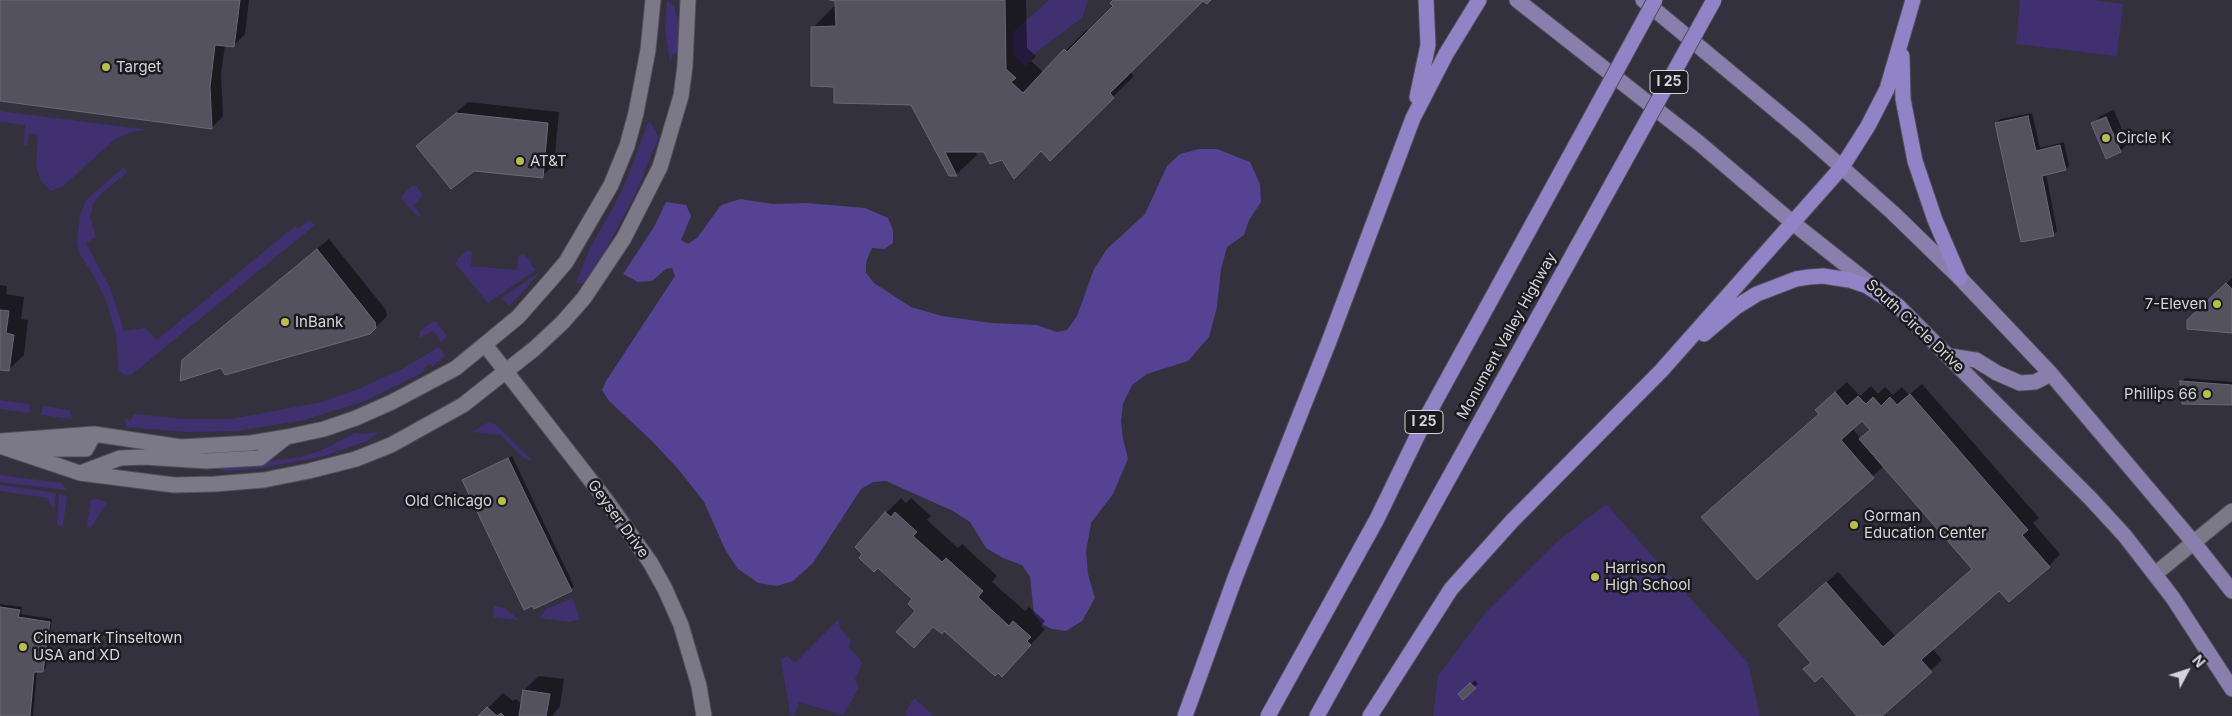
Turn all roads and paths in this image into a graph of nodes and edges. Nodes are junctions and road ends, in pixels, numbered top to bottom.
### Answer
1 (653, 0) edge
2 (688, 0) edge
3 (1426, 0) edge
4 (1479, 0) edge
5 (1517, 0) edge
6 (1644, 0) edge
7 (1654, 0) edge
8 (1714, 0) edge
9 (1913, 0) edge
10 (1901, 45) junction
11 (1413, 118) junction
12 (1842, 167) junction
13 (1793, 223) junction
14 (1960, 278) junction
15 (1899, 307) junction
16 (486, 346) junction
17 (1949, 356) junction
18 (1662, 371) junction
19 (506, 372) junction
20 (2051, 374) junction
21 (287, 437) junction
22 (3, 445) edge
23 (80, 473) junction
24 (2232, 511) edge
25 (2194, 543) junction
26 (2155, 574) junction
27 (2232, 591) edge
28 (2232, 689) edge
29 (704, 716) edge
30 (1185, 716) edge
31 (1268, 716) edge
32 (1317, 716) edge
33 (1370, 716) edge

1 - 16 street
2 - 19 street
3 - 11 highway
4 - 11 highway
5 - 13 main road, South Circle Drive
6 - 12 main road
7 - 31 highway, Monument Valley Highway / I 25, bridge
8 - 32 highway, Monument Valley Highway / I 25, bridge
9 - 10 highway
10 - 12 highway
10 - 14 highway
11 - 30 highway
12 - 13 highway
12 - 14 main road
13 - 15 main road, South Circle Drive
13 - 18 highway
14 - 20 main road
15 - 17 main road, South Circle Drive
15 - 18 highway
16 - 19 street, Geyser Drive
16 - 21 street
17 - 20 main road
17 - 26 main road, South Circle Drive
18 - 33 highway
19 - 23 street
19 - 29 street, Geyser Drive
20 - 25 main road
21 - 22 street
21 - 23 street
22 - 23 street
24 - 25 street
25 - 26 street
25 - 27 main road
26 - 28 main road, South Circle Drive

